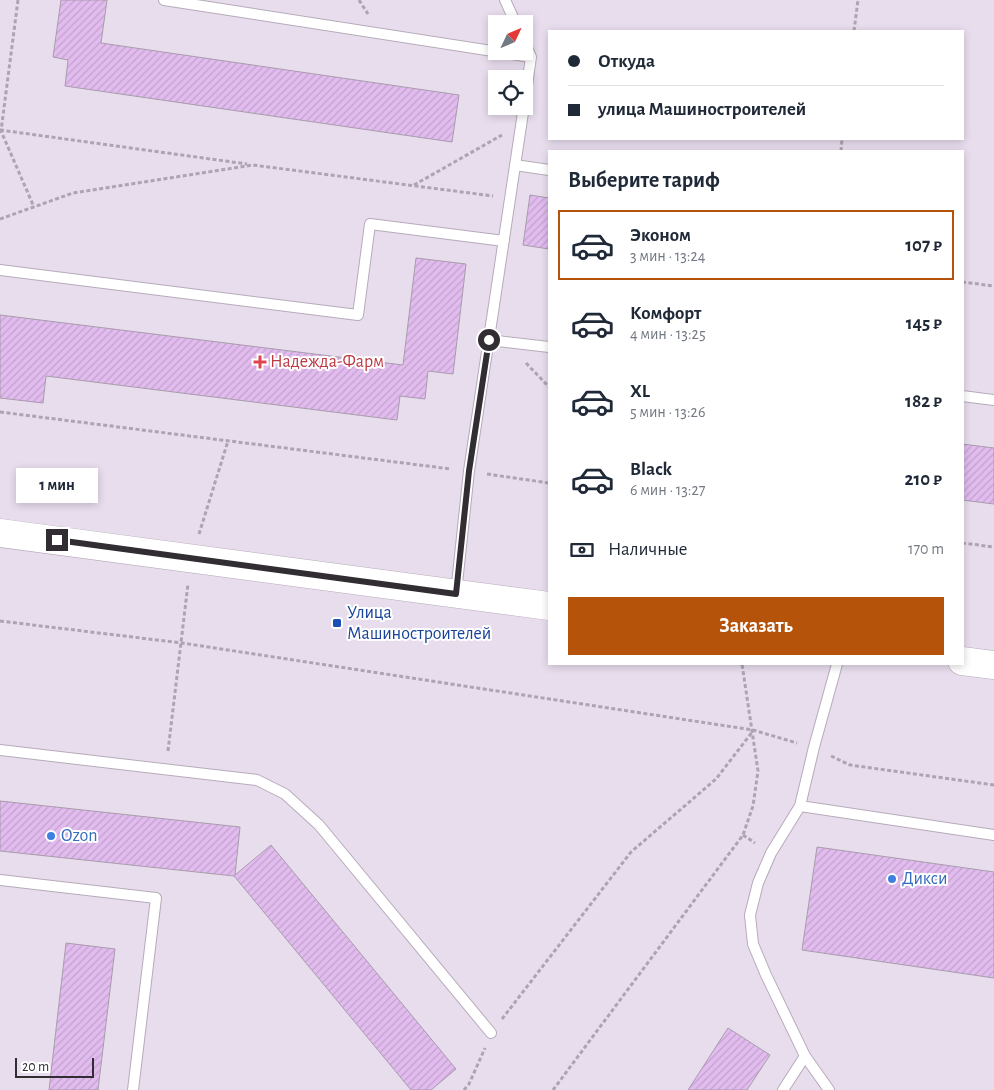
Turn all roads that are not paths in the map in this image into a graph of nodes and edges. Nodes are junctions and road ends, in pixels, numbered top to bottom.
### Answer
1 (164, 0) edge
2 (505, 0) edge
3 (512, 15) edge
4 (488, 50) edge
5 (522, 115) edge
6 (515, 165) junction
7 (548, 170) edge
8 (504, 241) junction
9 (0, 270) edge
10 (489, 340) junction
11 (548, 348) edge
12 (964, 396) edge
13 (994, 400) edge
14 (0, 532) edge
15 (456, 594) junction
16 (548, 606) edge
17 (964, 661) edge
18 (837, 665) edge
19 (994, 665) edge
20 (0, 750) edge
21 (800, 806) junction
22 (994, 835) edge
23 (0, 880) edge
24 (491, 1033) road end
25 (805, 1056) junction
26 (133, 1090) edge
27 (783, 1090) edge
28 (829, 1090) edge

1 - 4 lane
2 - 3 lane
5 - 6 lane
6 - 7 lane
6 - 8 lane
8 - 9 lane
8 - 10 lane
10 - 11 lane
10 - 15 lane
12 - 13 lane
14 - 15 main road
15 - 16 main road
17 - 19 main road
18 - 21 lane
20 - 24 lane
21 - 22 lane
21 - 25 lane
23 - 26 lane
25 - 27 lane
25 - 28 lane

